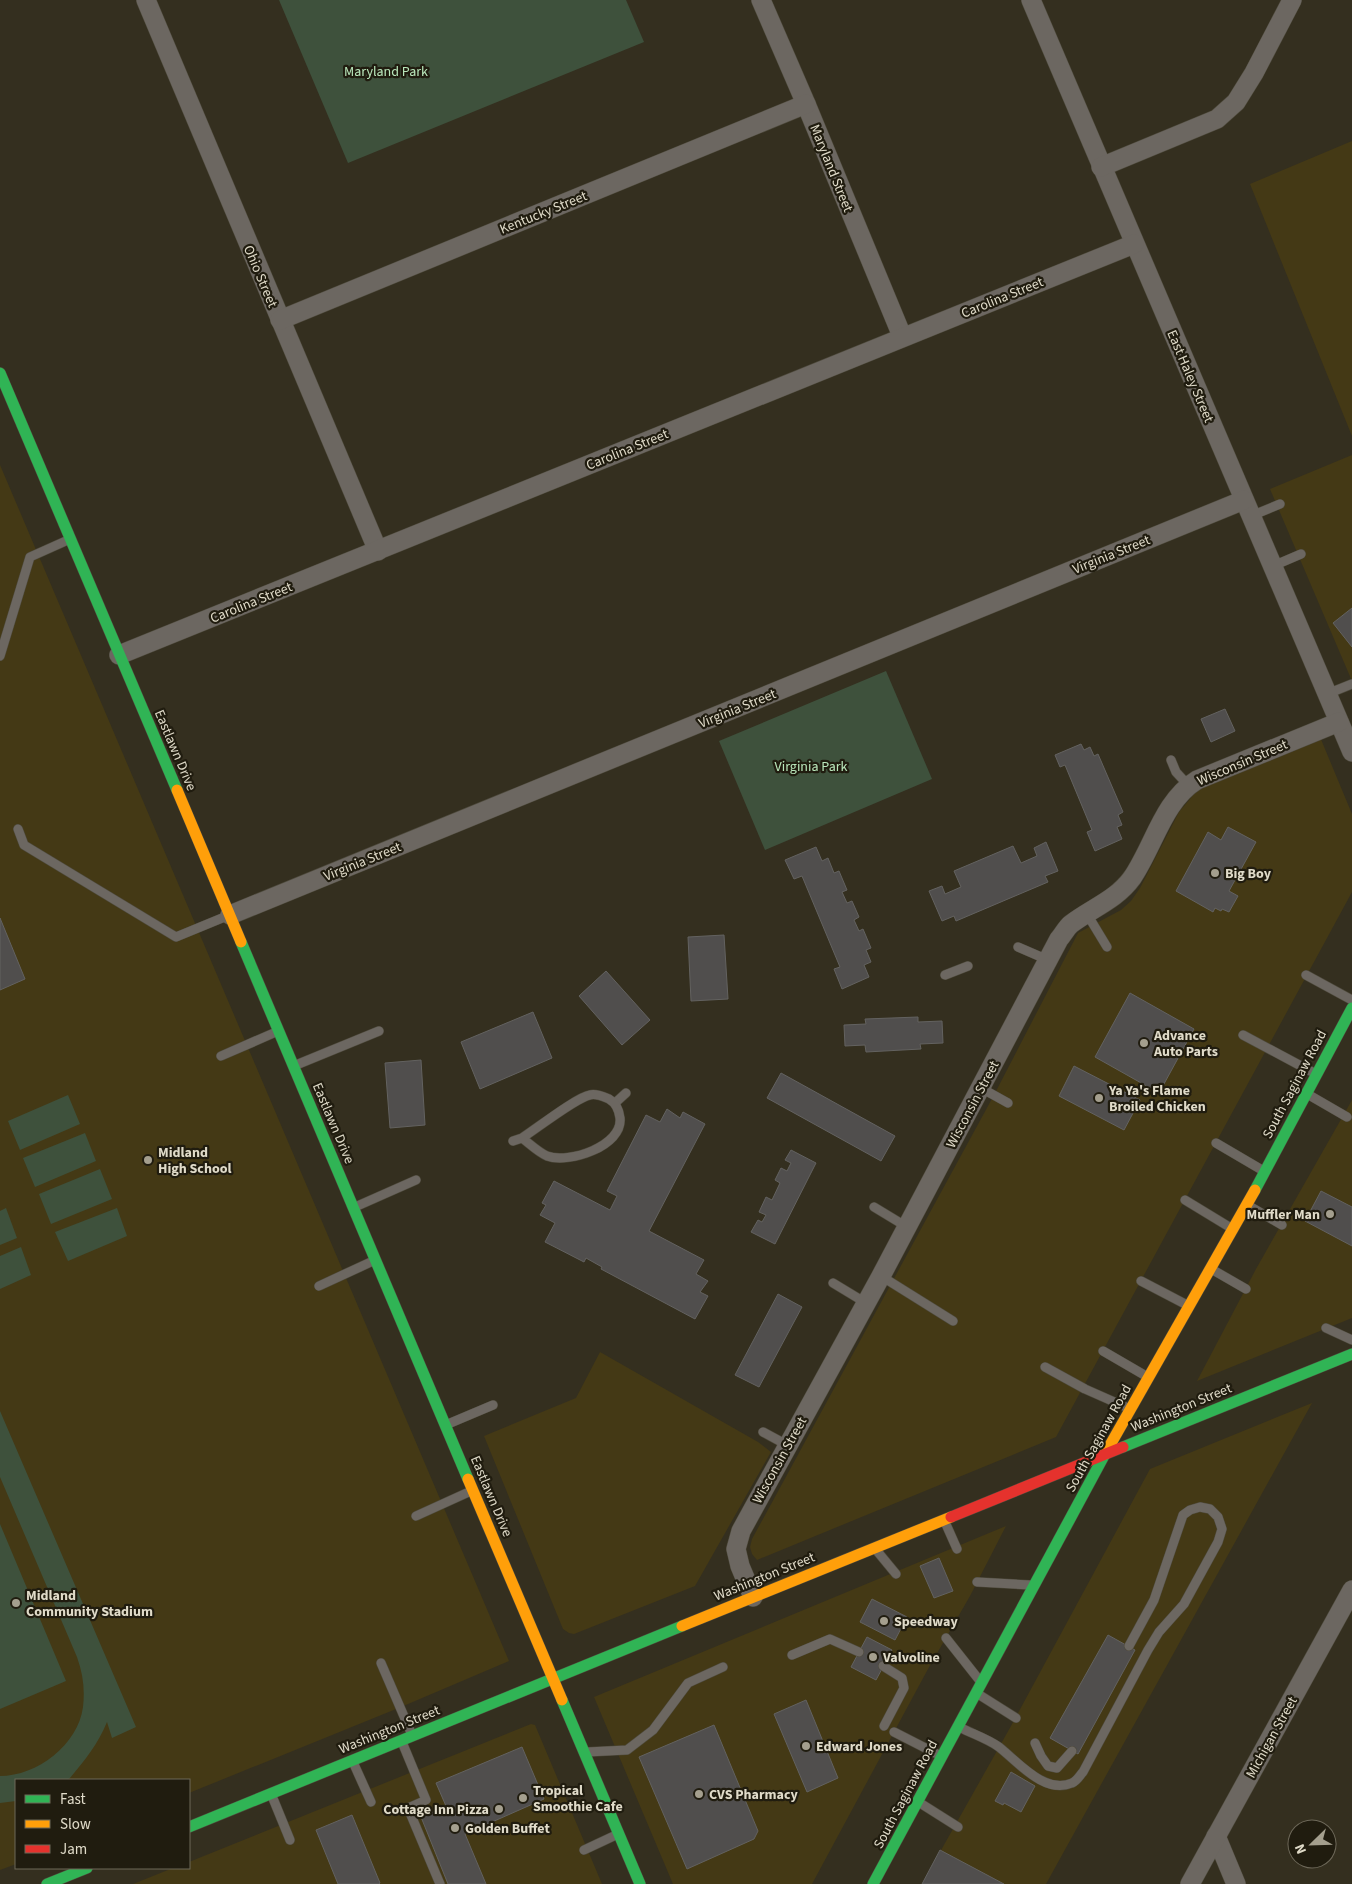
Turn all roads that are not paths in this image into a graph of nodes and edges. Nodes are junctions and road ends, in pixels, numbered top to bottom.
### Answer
1 (146, 0) edge
2 (761, 0) edge
3 (1031, 0) edge
4 (1292, 0) edge
5 (806, 104) junction
6 (1102, 167) junction
7 (1134, 244) junction
8 (280, 320) junction
9 (902, 336) junction
10 (0, 373) edge
11 (1280, 504) dead end
12 (1248, 508) junction
13 (70, 539) junction
14 (378, 551) junction
15 (1301, 554) dead end
16 (1273, 566) junction
17 (119, 655) junction
18 (0, 656) edge
19 (1352, 684) edge
20 (1327, 694) junction
21 (1339, 722) junction
22 (1352, 752) edge
23 (1171, 760) dead end
24 (1188, 785) junction
25 (18, 829) dead end
26 (1087, 914) junction
27 (230, 915) junction
28 (1018, 947) dead end
29 (1107, 947) dead end
30 (1048, 960) junction
31 (968, 966) dead end
32 (946, 975) dead end
33 (1306, 975) dead end
34 (1352, 1000) edge
35 (1352, 1008) edge
36 (279, 1031) junction
37 (379, 1031) dead end
38 (1243, 1035) dead end
39 (221, 1056) dead end
40 (294, 1066) junction
41 (1317, 1075) junction
42 (980, 1088) junction
43 (626, 1093) dead end
44 (1306, 1094) junction
45 (614, 1103) junction
46 (1008, 1103) dead end
47 (1347, 1116) dead end
48 (1216, 1143) dead end
49 (1265, 1171) junction
50 (416, 1180) dead end
51 (1185, 1200) dead end
52 (1246, 1204) junction
53 (353, 1207) junction
54 (874, 1207) dead end
55 (1282, 1225) dead end
56 (907, 1227) junction
57 (1233, 1229) junction
58 (376, 1260) junction
59 (1210, 1269) junction
60 (881, 1276) junction
61 (1141, 1281) dead end
62 (833, 1283) dead end
63 (319, 1286) dead end
64 (1246, 1289) dead end
65 (866, 1303) junction
66 (1189, 1307) junction
67 (952, 1321) dead end
68 (1326, 1328) dead end
69 (1352, 1340) edge
70 (1103, 1351) dead end
71 (1352, 1354) edge
72 (1045, 1367) dead end
73 (1149, 1377) junction
74 (493, 1405) dead end
75 (1130, 1409) junction
76 (446, 1425) junction
77 (763, 1432) dead end
78 (788, 1446) junction
79 (1105, 1454) junction
80 (473, 1490) junction
81 (416, 1516) dead end
82 (944, 1519) junction
83 (874, 1547) junction
84 (957, 1549) dead end
85 (896, 1574) dead end
86 (977, 1582) dead end
87 (1035, 1585) junction
88 (1352, 1590) edge
89 (753, 1597) junction
90 (946, 1638) dead end
91 (1128, 1646) dead end
92 (859, 1652) dead end
93 (792, 1655) dead end
94 (381, 1663) dead end
95 (883, 1666) dead end
96 (723, 1668) dead end
97 (553, 1678) junction
98 (979, 1688) junction
99 (1016, 1718) dead end
100 (884, 1726) dead end
101 (958, 1727) junction
102 (894, 1732) dead end
103 (412, 1735) junction
104 (401, 1740) junction
105 (1035, 1743) dead end
106 (1072, 1751) dead end
107 (584, 1752) junction
108 (942, 1757) junction
109 (352, 1760) junction
110 (271, 1794) junction
111 (371, 1802) dead end
112 (918, 1802) junction
113 (190, 1827) edge
114 (958, 1827) dead end
115 (619, 1834) junction
116 (1216, 1836) junction
117 (290, 1840) dead end
118 (584, 1850) dead end
119 (81, 1872) edge
120 (878, 1880) edge
121 (47, 1884) edge
122 (440, 1884) edge
123 (640, 1884) edge
124 (1190, 1884) edge
125 (1236, 1884) edge

1 - 8 street, Ohio Street
2 - 5 street, Maryland Street
3 - 6 street, East Haley Street
4 - 6 street
5 - 8 street, Kentucky Street
5 - 9 street, Maryland Street
6 - 7 street, East Haley Street
7 - 9 street, Carolina Street
7 - 12 street, East Haley Street
8 - 14 street, Ohio Street
9 - 14 street, Carolina Street
10 - 13 street, Eastlawn Drive
11 - 12 lane
12 - 16 street, East Haley Street
12 - 27 street, Virginia Street
13 - 17 street, Eastlawn Drive
13 - 18 lane
14 - 17 street, Carolina Street
15 - 16 lane
16 - 20 street, East Haley Street
17 - 27 street, Eastlawn Drive
19 - 20 lane
20 - 21 street, East Haley Street
21 - 22 street, East Haley Street
21 - 24 street, Wisconsin Street
23 - 24 lane
24 - 26 street, Wisconsin Street
25 - 27 lane
26 - 29 lane
26 - 30 street, Wisconsin Street
27 - 36 street, Eastlawn Drive
28 - 30 lane
30 - 42 street, Wisconsin Street
31 - 32 lane
33 - 34 lane
35 - 41 street, South Saginaw Road
36 - 39 lane
36 - 40 street, Eastlawn Drive
37 - 40 lane
38 - 41 lane
40 - 53 street, Eastlawn Drive
41 - 44 street, South Saginaw Road
42 - 46 lane
42 - 56 street, Wisconsin Street
43 - 45 lane
44 - 47 lane
44 - 49 street, South Saginaw Road
45 - 45 lane
48 - 49 lane
49 - 52 street, South Saginaw Road
50 - 53 lane
51 - 57 lane
52 - 55 lane
52 - 57 street, South Saginaw Road
53 - 58 street, Eastlawn Drive
54 - 56 lane
56 - 60 street, Wisconsin Street
57 - 59 street, South Saginaw Road
58 - 63 lane
58 - 76 street, Eastlawn Drive
59 - 64 lane
59 - 66 street, South Saginaw Road
60 - 65 street, Wisconsin Street
60 - 67 lane
61 - 66 lane
62 - 65 lane
65 - 78 street, Wisconsin Street
66 - 73 street, South Saginaw Road
68 - 69 lane
70 - 73 lane
71 - 79 street, Washington Street
72 - 75 lane
73 - 75 street, South Saginaw Road
74 - 76 lane
75 - 79 street, South Saginaw Road
76 - 80 street, Eastlawn Drive
77 - 78 lane
78 - 89 street, Wisconsin Street
79 - 82 street, Washington Street
79 - 87 street, South Saginaw Road
80 - 81 lane
80 - 97 street, Eastlawn Drive
82 - 83 street, Washington Street
82 - 84 lane
83 - 85 lane
83 - 89 street, Washington Street
86 - 87 lane
87 - 98 street, South Saginaw Road
88 - 116 street, Michigan Street
89 - 97 street, Washington Street
90 - 98 lane
91 - 101 lane
92 - 93 lane
94 - 103 lane
95 - 100 lane
96 - 107 lane
97 - 103 street, Washington Street
97 - 107 street, Eastlawn Drive
98 - 99 lane
98 - 101 street, South Saginaw Road
101 - 108 street, South Saginaw Road
102 - 108 lane
103 - 104 street, Washington Street
104 - 109 street, Washington Street
104 - 122 lane
105 - 106 lane
107 - 115 street, Eastlawn Drive
108 - 112 street, South Saginaw Road
109 - 110 street, Washington Street
109 - 111 lane
110 - 113 street, Washington Street
110 - 117 lane
112 - 114 lane
112 - 120 street, South Saginaw Road
115 - 118 lane
115 - 123 street, Eastlawn Drive
116 - 124 street, Michigan Street
116 - 125 street
119 - 121 street

